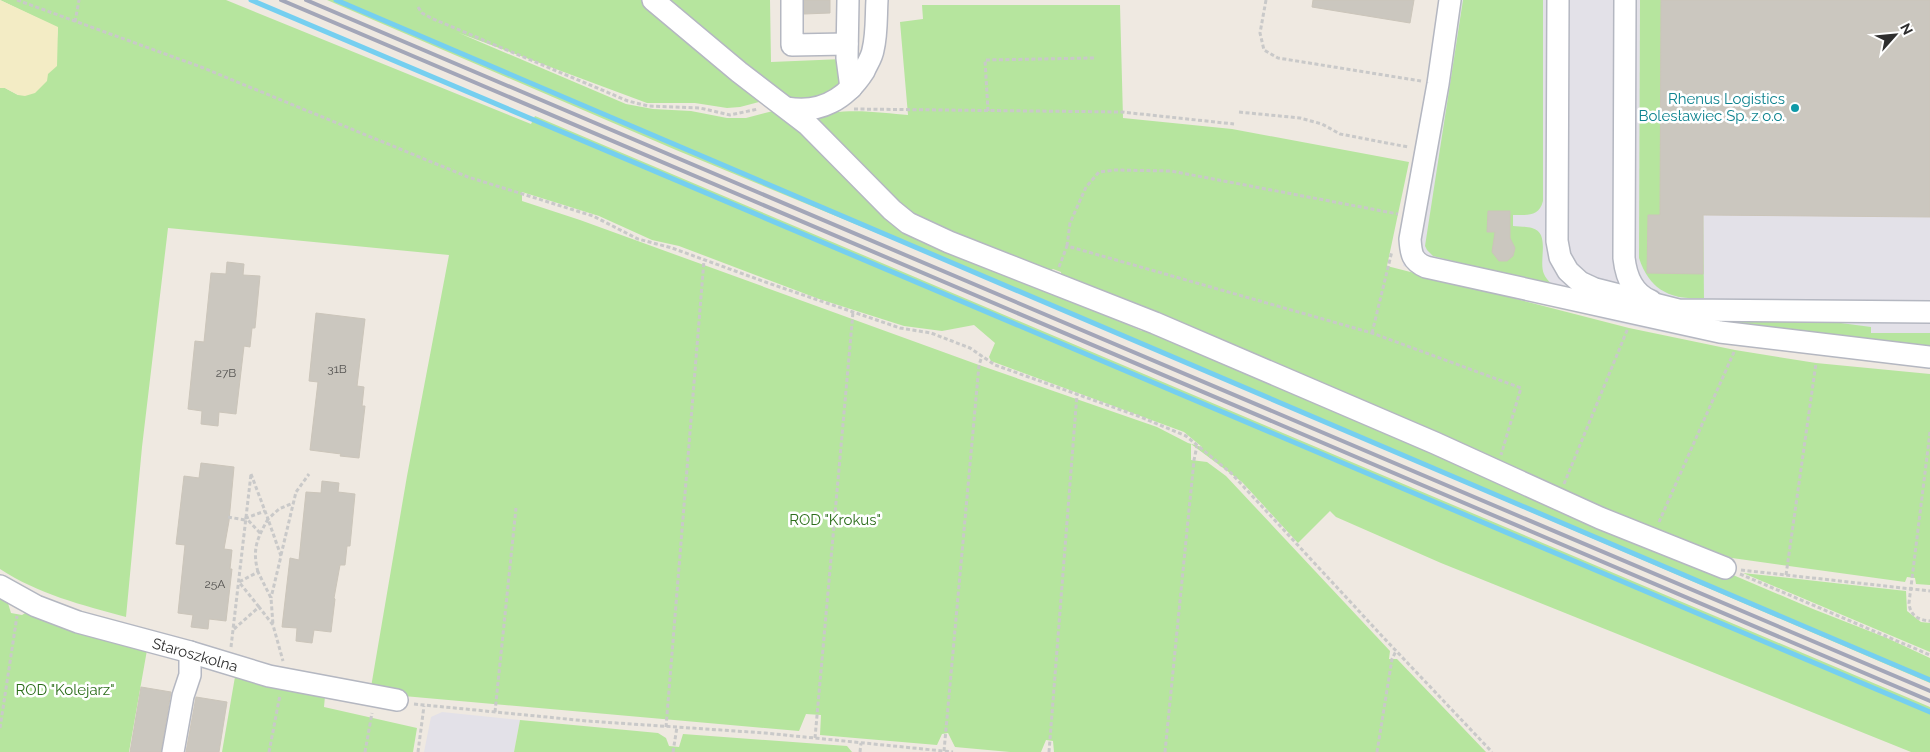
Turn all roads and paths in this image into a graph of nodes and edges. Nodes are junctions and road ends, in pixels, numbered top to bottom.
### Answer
1 (17, 0) edge
2 (79, 0) edge
3 (653, 0) edge
4 (792, 0) edge
5 (848, 0) edge
6 (877, 0) edge
7 (1266, 0) edge
8 (1450, 0) edge
9 (1558, 0) edge
10 (1625, 0) edge
11 (418, 7) dead end
12 (75, 22) junction
13 (847, 44) junction
14 (1094, 58) dead end
15 (1438, 84) junction
16 (851, 88) junction
17 (783, 106) junction
18 (848, 108) dead end
19 (988, 111) junction
20 (1240, 112) dead end
21 (1234, 124) dead end
22 (1426, 150) junction
23 (1401, 214) dead end
24 (1395, 242) dead end
25 (1067, 246) junction
26 (704, 260) junction
27 (1052, 282) junction
28 (1661, 306) junction
29 (853, 312) junction
30 (1930, 312) edge
31 (1628, 328) dead end
32 (1372, 333) junction
33 (1735, 350) dead end
34 (982, 356) junction
35 (1930, 357) edge
36 (1816, 363) dead end
37 (1077, 394) junction
38 (1930, 432) edge
39 (1197, 446) junction
40 (1496, 470) junction
41 (308, 474) dead end
42 (1557, 498) junction
43 (293, 503) junction
44 (516, 508) dead end
45 (265, 510) junction
46 (228, 518) dead end
47 (245, 519) junction
48 (268, 519) junction
49 (260, 533) junction
50 (1652, 539) junction
51 (281, 556) junction
52 (1725, 568) junction
53 (258, 572) junction
54 (1786, 575) junction
55 (238, 582) junction
56 (0, 586) edge
57 (1910, 589) junction
58 (1930, 591) edge
59 (21, 598) junction
60 (271, 598) junction
61 (259, 607) junction
62 (1930, 621) edge
63 (273, 625) junction
64 (233, 629) junction
65 (231, 650) dead end
66 (1396, 651) junction
67 (190, 652) junction
68 (1930, 655) edge
69 (283, 672) junction
70 (376, 696) junction
71 (396, 700) joint
72 (424, 706) junction
73 (495, 712) junction
74 (666, 727) junction
75 (0, 728) edge
76 (677, 728) junction
77 (815, 738) junction
78 (861, 743) junction
79 (944, 751) edge
80 (173, 752) edge
81 (269, 752) edge
82 (365, 752) edge
83 (418, 752) edge
84 (673, 752) edge
85 (860, 752) edge
86 (954, 752) edge
87 (1049, 752) edge
88 (1165, 752) edge
89 (1377, 752) edge
90 (1492, 752) edge

1 - 12 path
2 - 12 path
3 - 17 street
4 - 13 street
5 - 13 street
6 - 16 street
7 - 15 path
8 - 15 street
9 - 28 street
10 - 28 street
11 - 17 path
12 - 26 path
13 - 16 street
14 - 19 path
15 - 22 street
16 - 17 street
17 - 27 street
18 - 19 path
19 - 21 path
20 - 22 path
22 - 35 street
23 - 25 path
24 - 32 path
25 - 27 path
25 - 32 path
26 - 29 path
26 - 74 path
27 - 40 street
28 - 30 street
29 - 34 path
29 - 77 path
31 - 42 path
32 - 40 path
33 - 50 path
34 - 37 path
34 - 79 path
36 - 54 path
37 - 39 path
37 - 87 path
38 - 57 path
39 - 66 path
39 - 88 path
40 - 42 street
41 - 43 path
42 - 50 street
43 - 48 path
43 - 51 path
44 - 73 path
45 - 47 path
45 - 47 path
45 - 48 path
46 - 47 path
47 - 49 path
47 - 55 path
48 - 49 path
48 - 51 path
49 - 53 path
50 - 52 street
51 - 60 path
52 - 54 path
52 - 68 path
53 - 55 path
53 - 60 path
54 - 57 path
55 - 61 path
55 - 64 path
56 - 59 street, Staroszkolna
57 - 58 path
57 - 62 path
59 - 67 street, Staroszkolna
59 - 75 path
60 - 63 path
61 - 63 path
61 - 64 path
63 - 69 path
64 - 65 path
66 - 89 path
66 - 90 path
67 - 69 street, Staroszkolna
67 - 80 street
69 - 70 street, Staroszkolna
69 - 81 path
70 - 71 street, Staroszkolna
70 - 82 path
71 - 72 path
72 - 73 path
72 - 83 path
73 - 74 path
74 - 76 path
76 - 77 path
76 - 84 path
77 - 78 path
78 - 79 path
78 - 85 path
79 - 86 path

